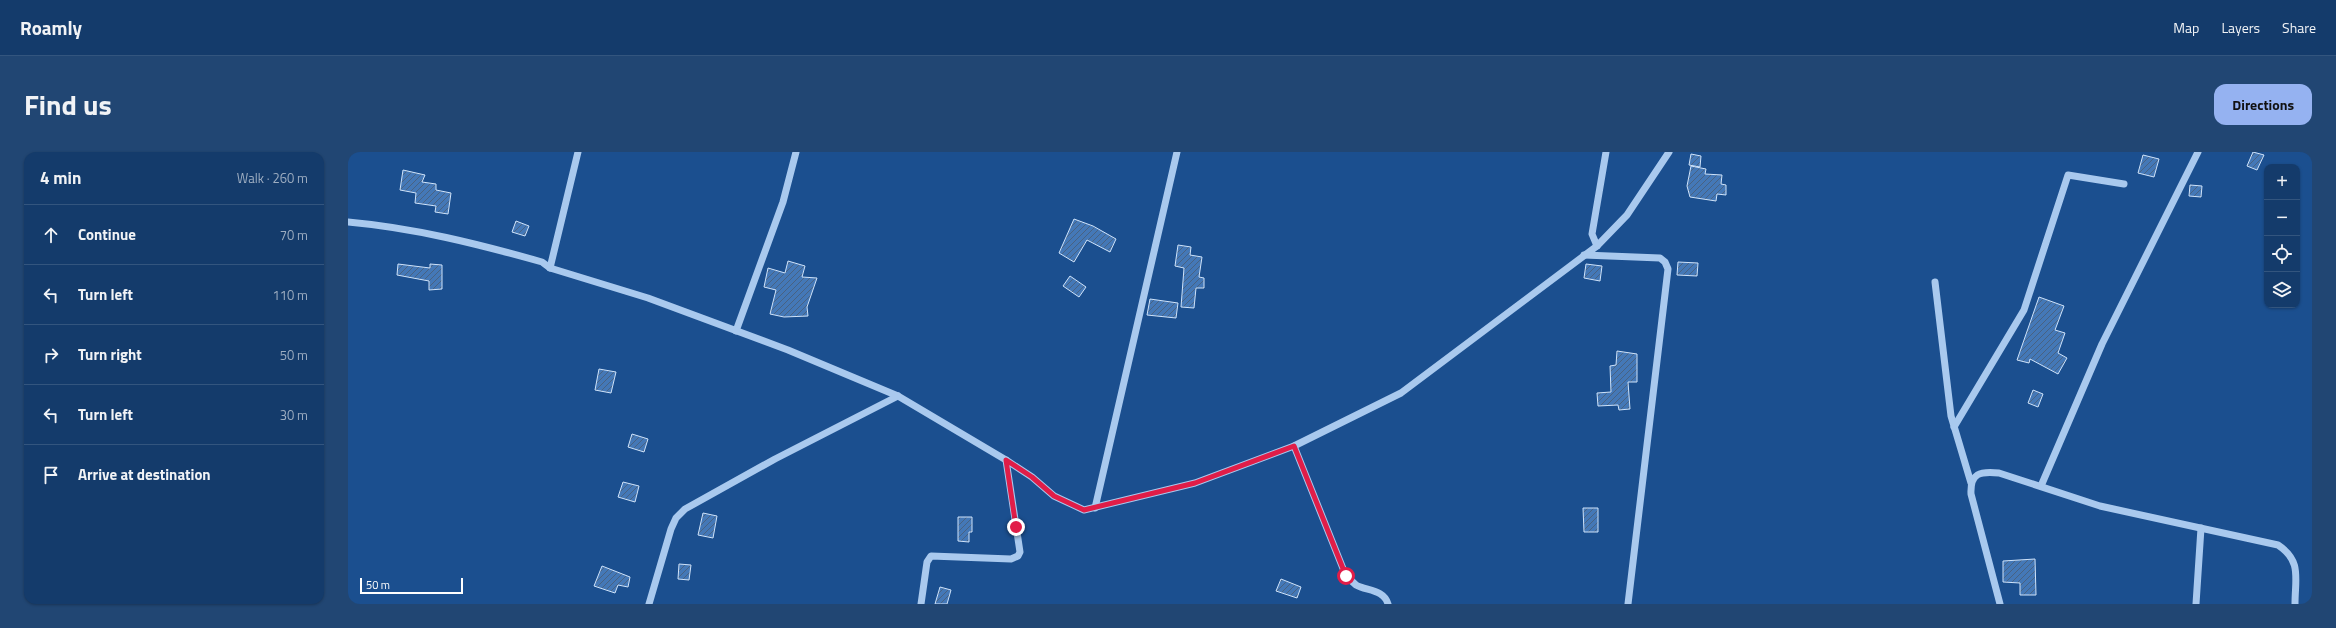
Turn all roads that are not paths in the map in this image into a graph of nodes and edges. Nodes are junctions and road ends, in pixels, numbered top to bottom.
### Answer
1 (578, 152) edge
2 (796, 152) edge
3 (1177, 152) edge
4 (1606, 152) edge
5 (1669, 152) edge
6 (2198, 152) edge
7 (2124, 184) dead end
8 (348, 222) edge
9 (1597, 246) junction
10 (1584, 255) junction
11 (550, 268) junction
12 (1935, 282) dead end
13 (736, 331) junction
14 (898, 396) junction
15 (1954, 427) junction
16 (1294, 446) junction
17 (1006, 460) junction
18 (1971, 483) junction
19 (2041, 486) junction
20 (1095, 508) junction
21 (2201, 528) junction
22 (649, 604) edge
23 (921, 604) edge
24 (1388, 604) edge
25 (1628, 604) edge
26 (2000, 604) edge
27 (2196, 604) edge
28 (2295, 604) edge

1 - 11 street
2 - 13 street
3 - 20 street
4 - 9 street
5 - 9 street
6 - 19 street
7 - 15 street
8 - 11 street
9 - 10 street
10 - 16 street
10 - 25 street
11 - 13 street
12 - 15 street
13 - 14 street
14 - 17 street
14 - 22 street
15 - 18 street
16 - 20 street
16 - 24 street
17 - 20 street
17 - 23 street
18 - 19 street
18 - 26 street
19 - 21 street
21 - 27 street
21 - 28 street

